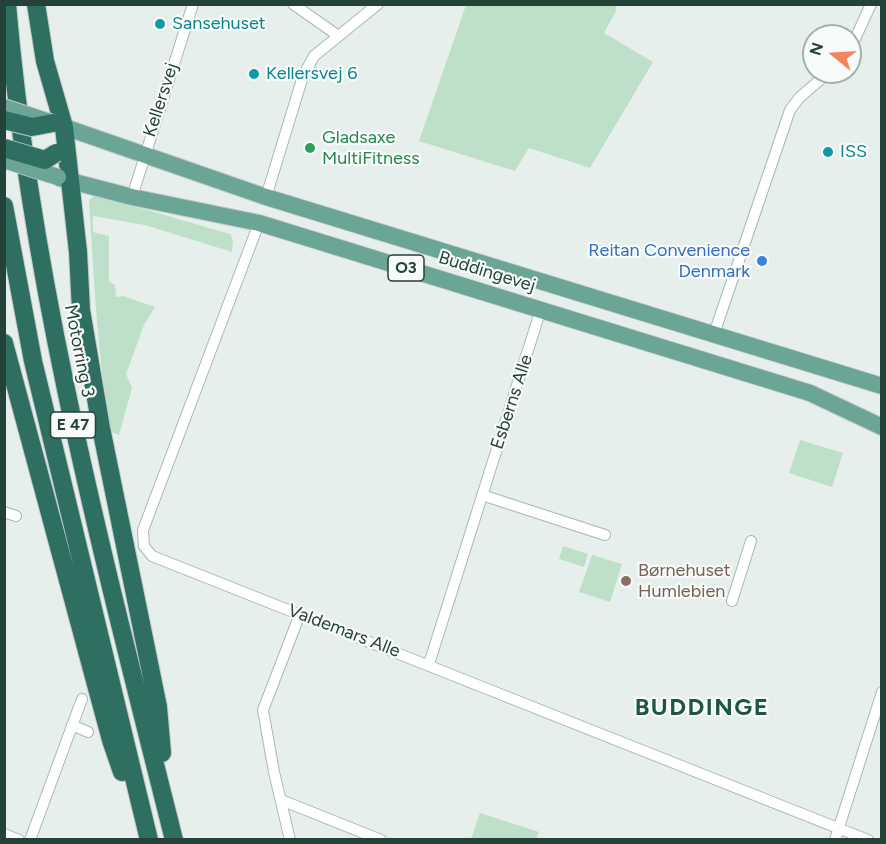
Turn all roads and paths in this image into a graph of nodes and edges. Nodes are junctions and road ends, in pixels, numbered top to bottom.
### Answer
1 (7, 4) edge
2 (36, 4) edge
3 (193, 4) edge
4 (293, 4) edge
5 (378, 4) edge
6 (871, 4) edge
7 (862, 24) edge
8 (337, 35) junction
9 (815, 84) edge
10 (4, 107) edge
11 (4, 120) edge
12 (58, 125) junction
13 (4, 148) edge
14 (144, 155) junction
15 (4, 160) edge
16 (64, 179) junction
17 (132, 197) junction
18 (266, 197) junction
19 (4, 206) edge
20 (258, 223) junction
21 (542, 309) junction
22 (714, 334) junction
23 (4, 342) edge
24 (882, 386) edge
25 (825, 399) junction
26 (882, 416) edge
27 (882, 427) edge
28 (483, 495) junction
29 (4, 512) edge
30 (16, 516) dead end
31 (605, 535) dead end
32 (751, 541) dead end
33 (732, 601) dead end
34 (300, 614) junction
35 (429, 664) junction
36 (882, 692) edge
37 (82, 699) dead end
38 (72, 725) junction
39 (88, 732) dead end
40 (281, 800) junction
41 (169, 819) junction
42 (839, 828) junction
43 (4, 834) edge
44 (19, 840) edge
45 (30, 840) edge
46 (147, 840) edge
47 (174, 840) edge
48 (290, 840) edge
49 (381, 840) edge
50 (835, 840) edge
51 (868, 840) edge

1 - 41 highway, Motorring 3 / E 47
2 - 12 highway
3 - 14 street, Kellersvej
4 - 8 street
5 - 8 street
6 - 7 street
8 - 18 street
9 - 22 street
10 - 12 main road, Buddingevej / O3, bridge
11 - 12 highway, bridge
12 - 13 highway, bridge
12 - 14 main road, Buddingevej / O3
12 - 16 highway
14 - 17 street, Kellersvej
14 - 18 main road, Buddingevej / O3
15 - 16 main road, Buddingevej / O3, bridge
16 - 17 main road, Buddingevej / O3
16 - 41 highway
17 - 20 main road, Buddingevej / O3
18 - 22 main road, Buddingevej / O3
19 - 46 highway, E 47
20 - 21 main road, Buddingevej / O3
20 - 34 street, Valdemars Alle
21 - 25 main road, Buddingevej / O3
21 - 28 street, Esberns Alle
22 - 24 main road, Buddingevej / O3
23 - 46 highway
25 - 26 main road
25 - 27 main road, Buddingevej / O3
28 - 31 street
28 - 35 street, Esberns Alle
29 - 30 street
32 - 33 street
34 - 35 street, Valdemars Alle
34 - 40 street
35 - 42 street, Valdemars Alle
36 - 42 street
37 - 38 street
38 - 39 street
38 - 45 street
40 - 48 street
40 - 49 street
41 - 47 highway, Motorring 3 / E 47
42 - 50 street
42 - 51 street, Valdemars Alle
43 - 44 street

